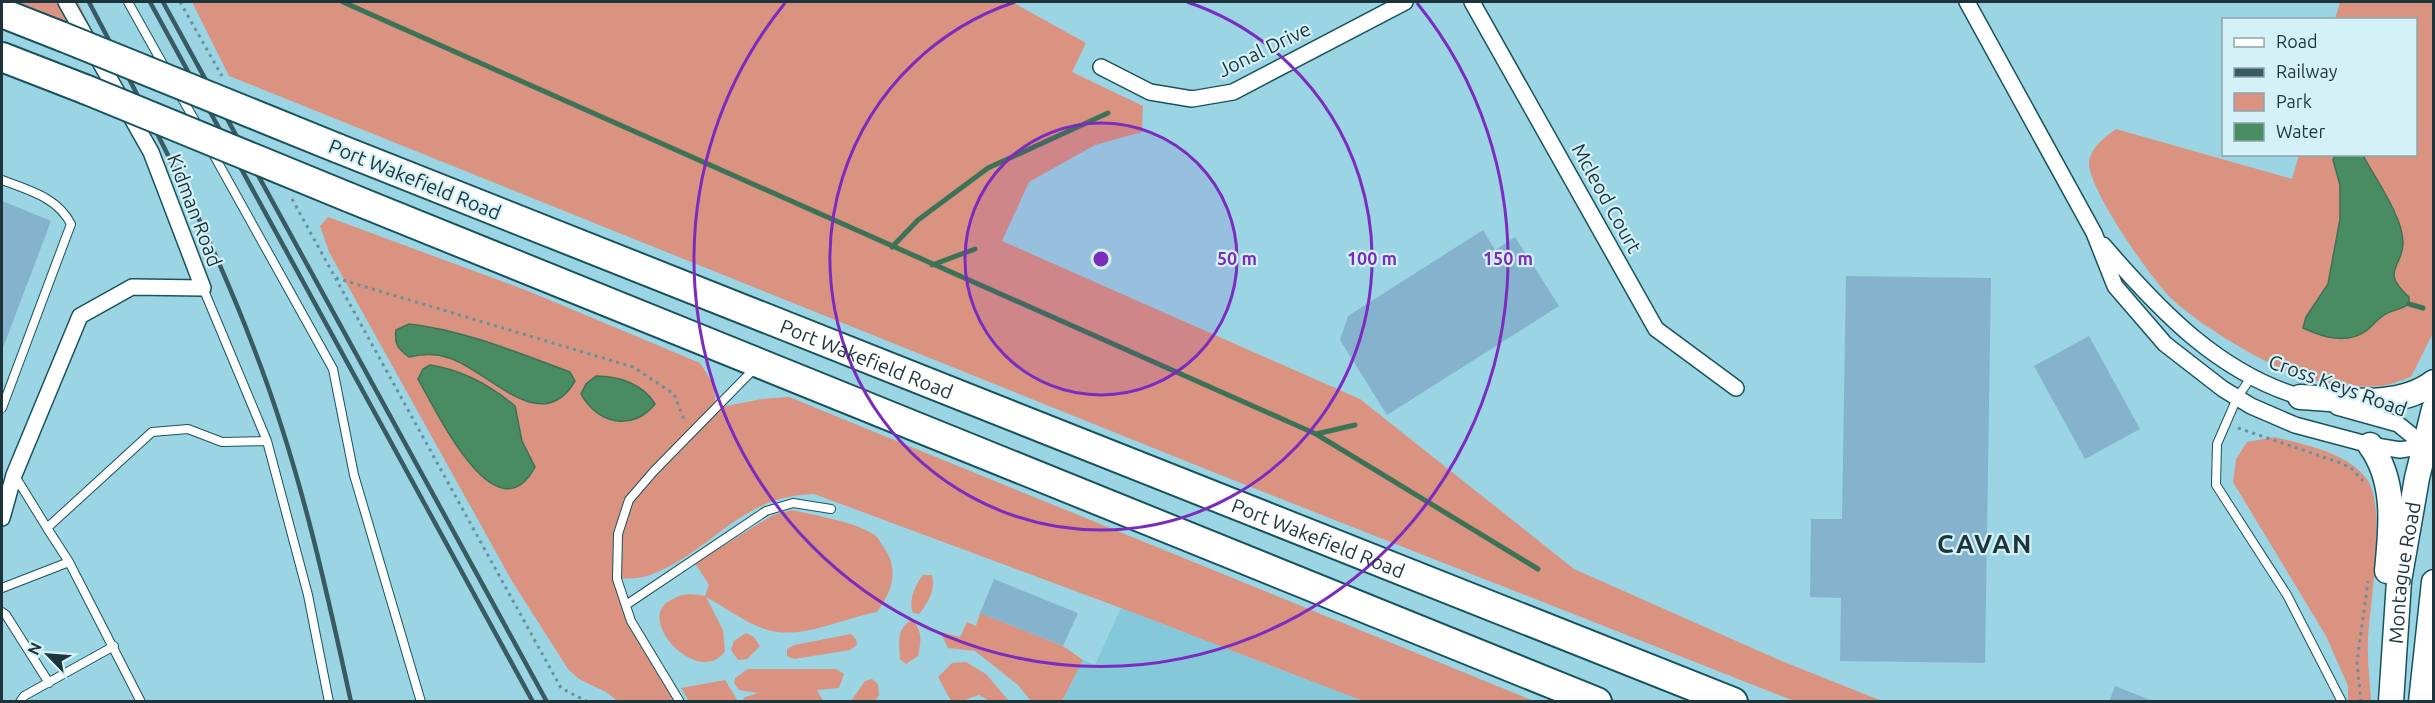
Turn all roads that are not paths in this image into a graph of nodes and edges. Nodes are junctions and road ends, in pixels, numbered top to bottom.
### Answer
1 (66, 2) edge
2 (128, 2) edge
3 (1404, 2) edge
4 (1472, 2) edge
5 (1967, 2) edge
6 (2, 13) edge
7 (2, 57) edge
8 (1101, 67) dead end
9 (2, 180) edge
10 (2094, 233) junction
11 (203, 288) junction
12 (759, 364) junction
13 (2252, 376) junction
14 (2433, 382) edge
15 (1736, 388) dead end
16 (2300, 397) junction
17 (2237, 398) junction
18 (2, 408) edge
19 (2433, 409) edge
20 (267, 441) junction
21 (2429, 442) edge
22 (2370, 445) junction
23 (14, 475) junction
24 (2433, 476) edge
25 (831, 509) dead end
26 (2, 518) edge
27 (47, 528) junction
28 (69, 562) junction
29 (2433, 582) edge
30 (2, 588) edge
31 (626, 605) junction
32 (2, 612) edge
33 (114, 646) junction
34 (49, 683) junction
35 (20, 702) edge
36 (141, 702) edge
37 (329, 702) edge
38 (421, 702) edge
39 (680, 702) edge
40 (1597, 702) edge
41 (1733, 702) edge
42 (2342, 702) edge
43 (2390, 702) edge
44 (2421, 702) edge

1 - 11 street, Kidman Road
2 - 38 lane
3 - 8 street, Jonal Drive
4 - 15 street, Mcleod Court
5 - 10 street, Cross Keys Road
6 - 41 highway, Port Wakefield Road, bridge
7 - 12 highway, bridge
9 - 18 lane
10 - 13 street, Cross Keys Road
10 - 17 street, Cross Keys Road
11 - 20 lane
11 - 23 street, Kidman Road
12 - 31 lane
12 - 40 highway
13 - 16 street, Cross Keys Road
13 - 17 lane, Cross Keys Road
14 - 16 main road
16 - 21 street, Cross Keys Road
17 - 22 street, Cross Keys Road
17 - 42 lane, Cross Keys Road
19 - 21 main road, Montague Road
20 - 27 lane
20 - 37 lane
21 - 22 street, Cross Keys Road
21 - 24 main road
21 - 43 main road, Montague Road
22 - 43 main road
23 - 26 street, Kidman Road
23 - 27 lane
25 - 31 lane
27 - 28 lane
28 - 30 lane
28 - 33 lane
29 - 44 main road, Montague Road
31 - 39 lane
32 - 34 lane
33 - 34 lane
33 - 36 lane
34 - 35 lane

